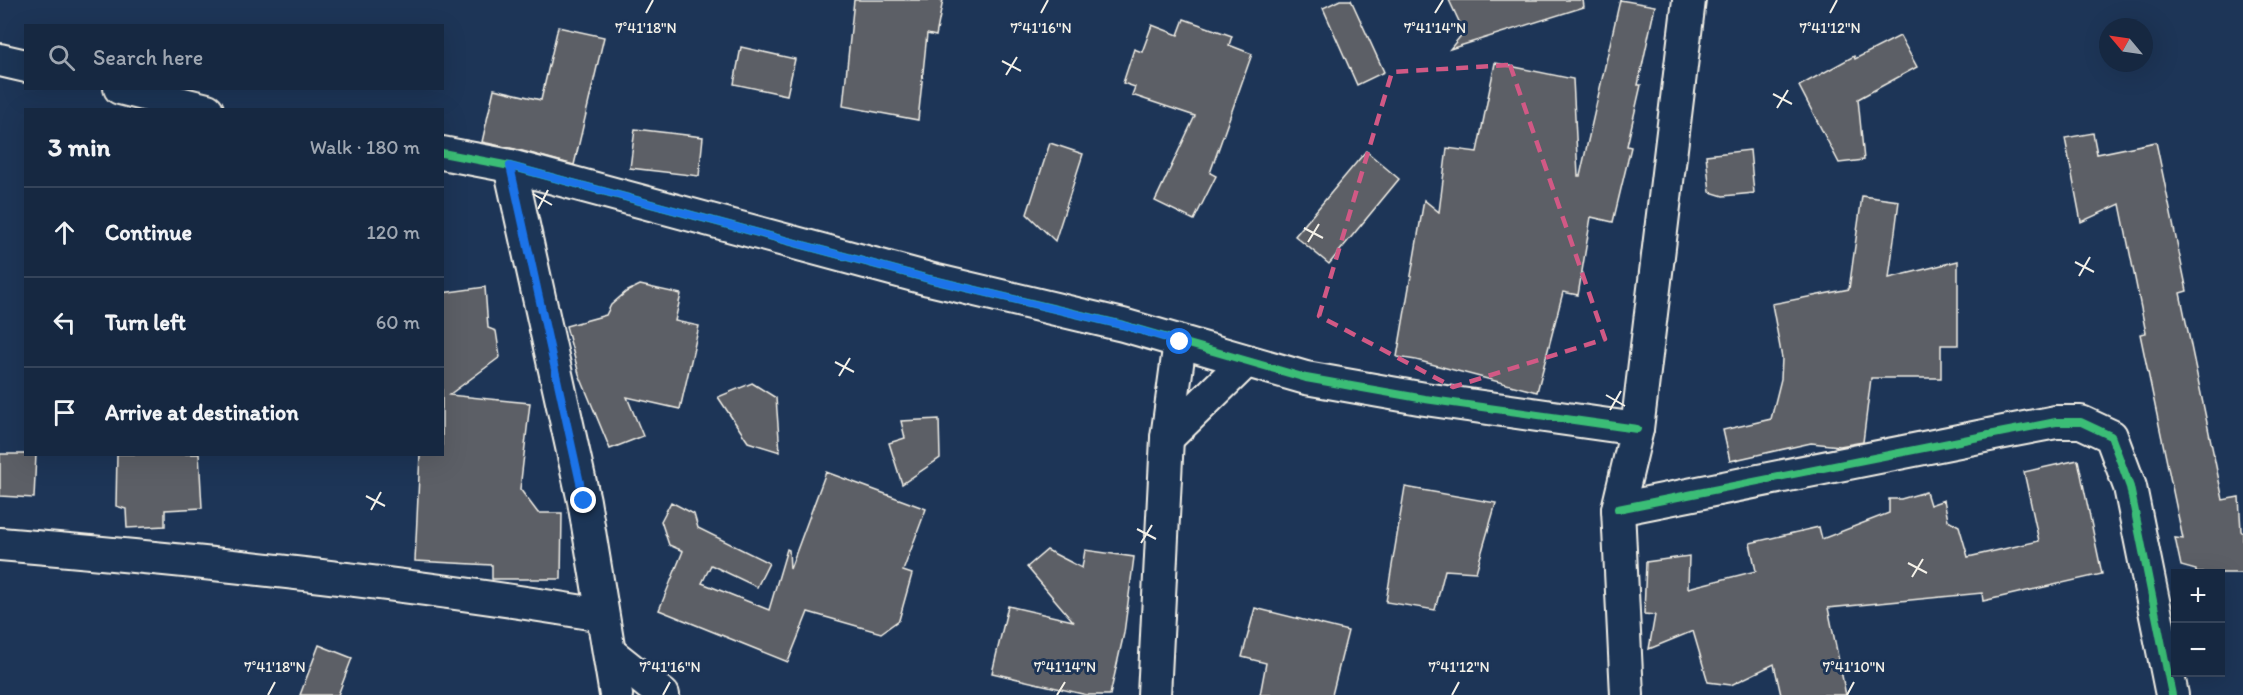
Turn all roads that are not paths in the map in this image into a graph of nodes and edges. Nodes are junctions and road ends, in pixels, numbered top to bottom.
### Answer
1 (1689, 0) edge
2 (0, 60) edge
3 (24, 66) edge
4 (128, 90) edge
5 (199, 108) edge
6 (444, 153) edge
7 (510, 166) junction
8 (1180, 342) junction
9 (1246, 361) junction
10 (1637, 429) junction
11 (1167, 438) junction
12 (1618, 509) junction
13 (0, 544) edge
14 (602, 615) junction
15 (610, 653) junction
16 (616, 695) edge
17 (663, 695) edge
18 (1154, 695) edge
19 (1627, 695) edge
20 (2172, 695) edge

1 - 10 street
2 - 3 street
4 - 5 street
6 - 7 street
7 - 8 street
7 - 14 street
8 - 9 street
8 - 11 street
9 - 10 street
9 - 11 street
10 - 12 street
11 - 18 street
12 - 19 street
12 - 20 street
13 - 14 street
14 - 15 street
15 - 16 street
15 - 17 street

